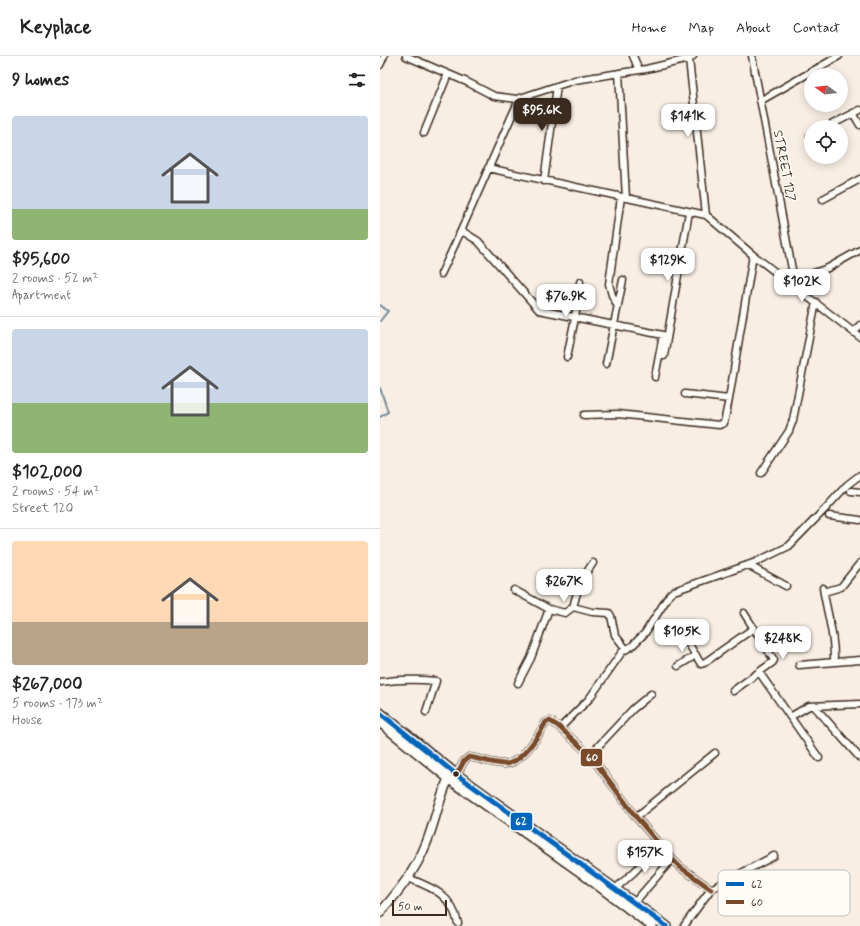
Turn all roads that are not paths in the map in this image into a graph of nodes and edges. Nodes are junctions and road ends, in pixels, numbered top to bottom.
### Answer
1 (384, 56) edge
2 (406, 56) edge
3 (633, 56) edge
4 (752, 56) edge
5 (839, 56) edge
6 (692, 57) edge
7 (380, 64) edge
8 (639, 70) junction
9 (619, 73) junction
10 (448, 74) junction
11 (557, 86) junction
12 (520, 98) junction
13 (760, 101) junction
14 (860, 110) edge
15 (853, 113) junction
16 (840, 120) edge
17 (860, 125) edge
18 (424, 133) dead end
19 (488, 168) junction
20 (860, 179) edge
21 (544, 181) junction
22 (623, 198) junction
23 (823, 199) dead end
24 (689, 212) junction
25 (706, 215) junction
26 (462, 231) junction
27 (860, 250) edge
28 (754, 255) junction
29 (441, 274) dead end
30 (623, 280) dead end
31 (792, 281) junction
32 (580, 282) dead end
33 (816, 302) junction
34 (618, 307) junction
35 (575, 318) junction
36 (860, 325) edge
37 (615, 326) junction
38 (670, 328) junction
39 (854, 332) junction
40 (663, 335) junction
41 (860, 337) edge
42 (664, 356) dead end
43 (567, 357) dead end
44 (606, 364) dead end
45 (655, 377) dead end
46 (685, 394) dead end
47 (730, 399) junction
48 (584, 416) dead end
49 (761, 473) dead end
50 (860, 475) edge
51 (851, 491) dead end
52 (860, 492) edge
53 (829, 516) dead end
54 (860, 520) edge
55 (593, 563) dead end
56 (860, 564) edge
57 (748, 565) junction
58 (786, 586) dead end
59 (514, 590) dead end
60 (573, 607) junction
61 (549, 609) junction
62 (744, 613) dead end
63 (754, 628) junction
64 (687, 641) dead end
65 (626, 649) junction
66 (696, 655) junction
67 (860, 660) edge
68 (834, 662) junction
69 (799, 665) dead end
70 (678, 666) dead end
71 (759, 672) junction
72 (380, 682) edge
73 (518, 683) dead end
74 (733, 691) dead end
75 (651, 694) dead end
76 (860, 704) edge
77 (814, 706) junction
78 (426, 712) dead end
79 (380, 713) edge
80 (790, 717) junction
81 (380, 722) edge
82 (560, 728) junction
83 (715, 753) dead end
84 (590, 756) junction
85 (819, 758) dead end
86 (860, 758) edge
87 (453, 775) junction
88 (636, 817) junction
89 (660, 845) junction
90 (774, 856) dead end
91 (672, 859) junction
92 (747, 870) edge
93 (408, 878) junction
94 (718, 885) edge
95 (615, 888) junction
96 (711, 889) junction
97 (634, 903) junction
98 (380, 913) edge
99 (458, 923) dead end
100 (652, 926) edge
101 (666, 926) edge
102 (684, 926) edge

1 - 7 street
2 - 10 street
3 - 8 street
4 - 13 street, STREET 127
5 - 13 street
6 - 8 street
6 - 25 street
8 - 9 street
9 - 11 street
9 - 22 street
10 - 12 street
10 - 18 street
11 - 12 street
11 - 21 street
12 - 19 street
13 - 31 street, STREET 127
14 - 15 street
15 - 16 street
15 - 17 street
19 - 21 street
19 - 26 street
20 - 23 street
21 - 22 street
22 - 24 street
22 - 34 street
24 - 25 street
24 - 38 street
25 - 28 street
26 - 29 street
26 - 35 street
27 - 31 street
28 - 31 street
28 - 47 street
30 - 34 street
31 - 33 street
32 - 35 street
33 - 39 street
33 - 49 street
34 - 37 street
35 - 37 street
35 - 43 street
36 - 39 street
37 - 40 street
37 - 44 street
38 - 40 street
38 - 42 street
39 - 41 street
40 - 45 street
46 - 47 street
47 - 48 street
50 - 57 street
51 - 52 street
53 - 54 street
55 - 60 street
56 - 68 street
57 - 58 street
57 - 65 street
59 - 61 street
60 - 61 street
60 - 65 street
61 - 73 street
62 - 63 street
63 - 66 street
63 - 71 street
64 - 66 street
65 - 82 street
66 - 70 street
67 - 68 street
68 - 69 street
71 - 74 street
71 - 80 street
72 - 78 street
75 - 84 street
76 - 77 street
77 - 80 street
77 - 86 street
79 - 87 main road
80 - 85 street
81 - 87 main road
82 - 84 street
82 - 87 street
83 - 88 street
84 - 88 street
87 - 93 main road
87 - 95 main road
87 - 100 main road
88 - 89 street
89 - 91 street
89 - 95 street
90 - 92 street
91 - 96 street
91 - 97 street
93 - 98 main road
93 - 99 street
94 - 96 street
95 - 97 main road
96 - 102 street
97 - 101 main road

